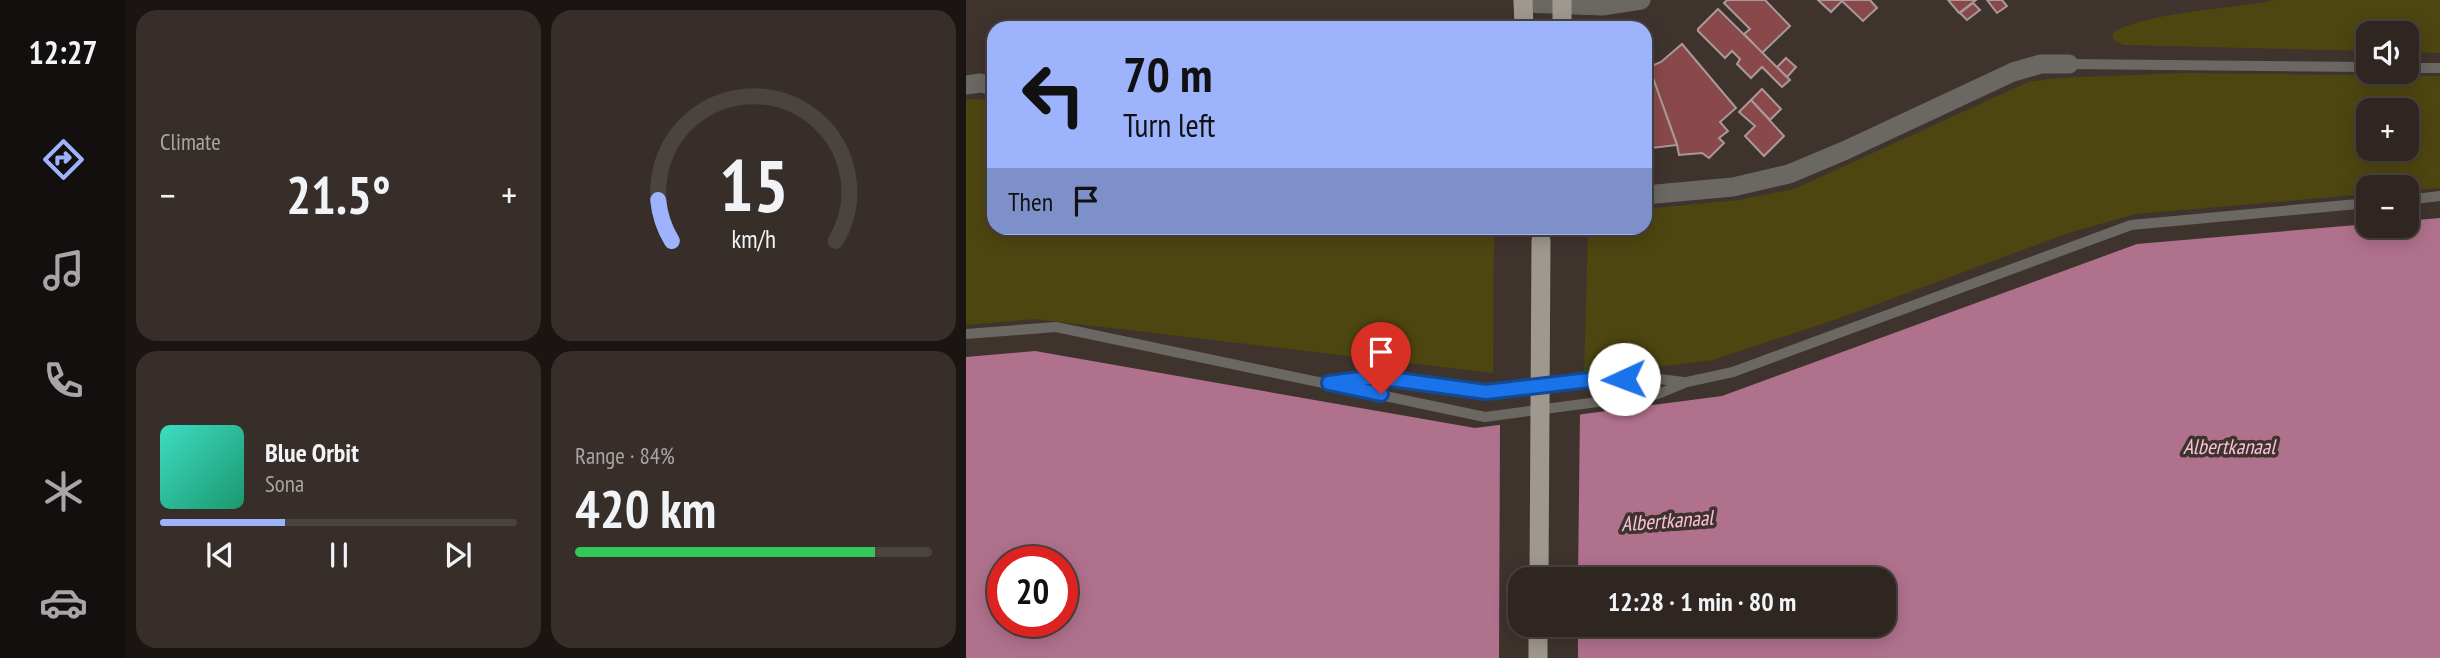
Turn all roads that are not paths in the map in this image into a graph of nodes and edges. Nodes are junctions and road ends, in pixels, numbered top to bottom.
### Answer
1 (1641, 0) edge
2 (1523, 1) edge
3 (1562, 2) edge
4 (1524, 21) edge
5 (1562, 21) edge
6 (2069, 64) joint
7 (2356, 67) edge
8 (2419, 68) edge
9 (2440, 68) edge
10 (987, 84) edge
11 (966, 85) edge
12 (1652, 194) edge
13 (2440, 197) edge
14 (2419, 199) edge
15 (2356, 204) edge
16 (1542, 235) edge
17 (966, 334) edge
18 (1687, 382) junction
19 (1329, 383) junction
20 (1539, 567) edge
21 (1538, 637) edge
22 (1538, 658) edge

1 - 3 street
2 - 3 street
2 - 4 main road
3 - 5 main road
6 - 7 lane
6 - 12 street
8 - 9 lane
10 - 11 street
13 - 14 lane
15 - 18 lane
16 - 20 main road, bridge
17 - 19 lane
18 - 19 lane
18 - 19 lane
21 - 22 main road

